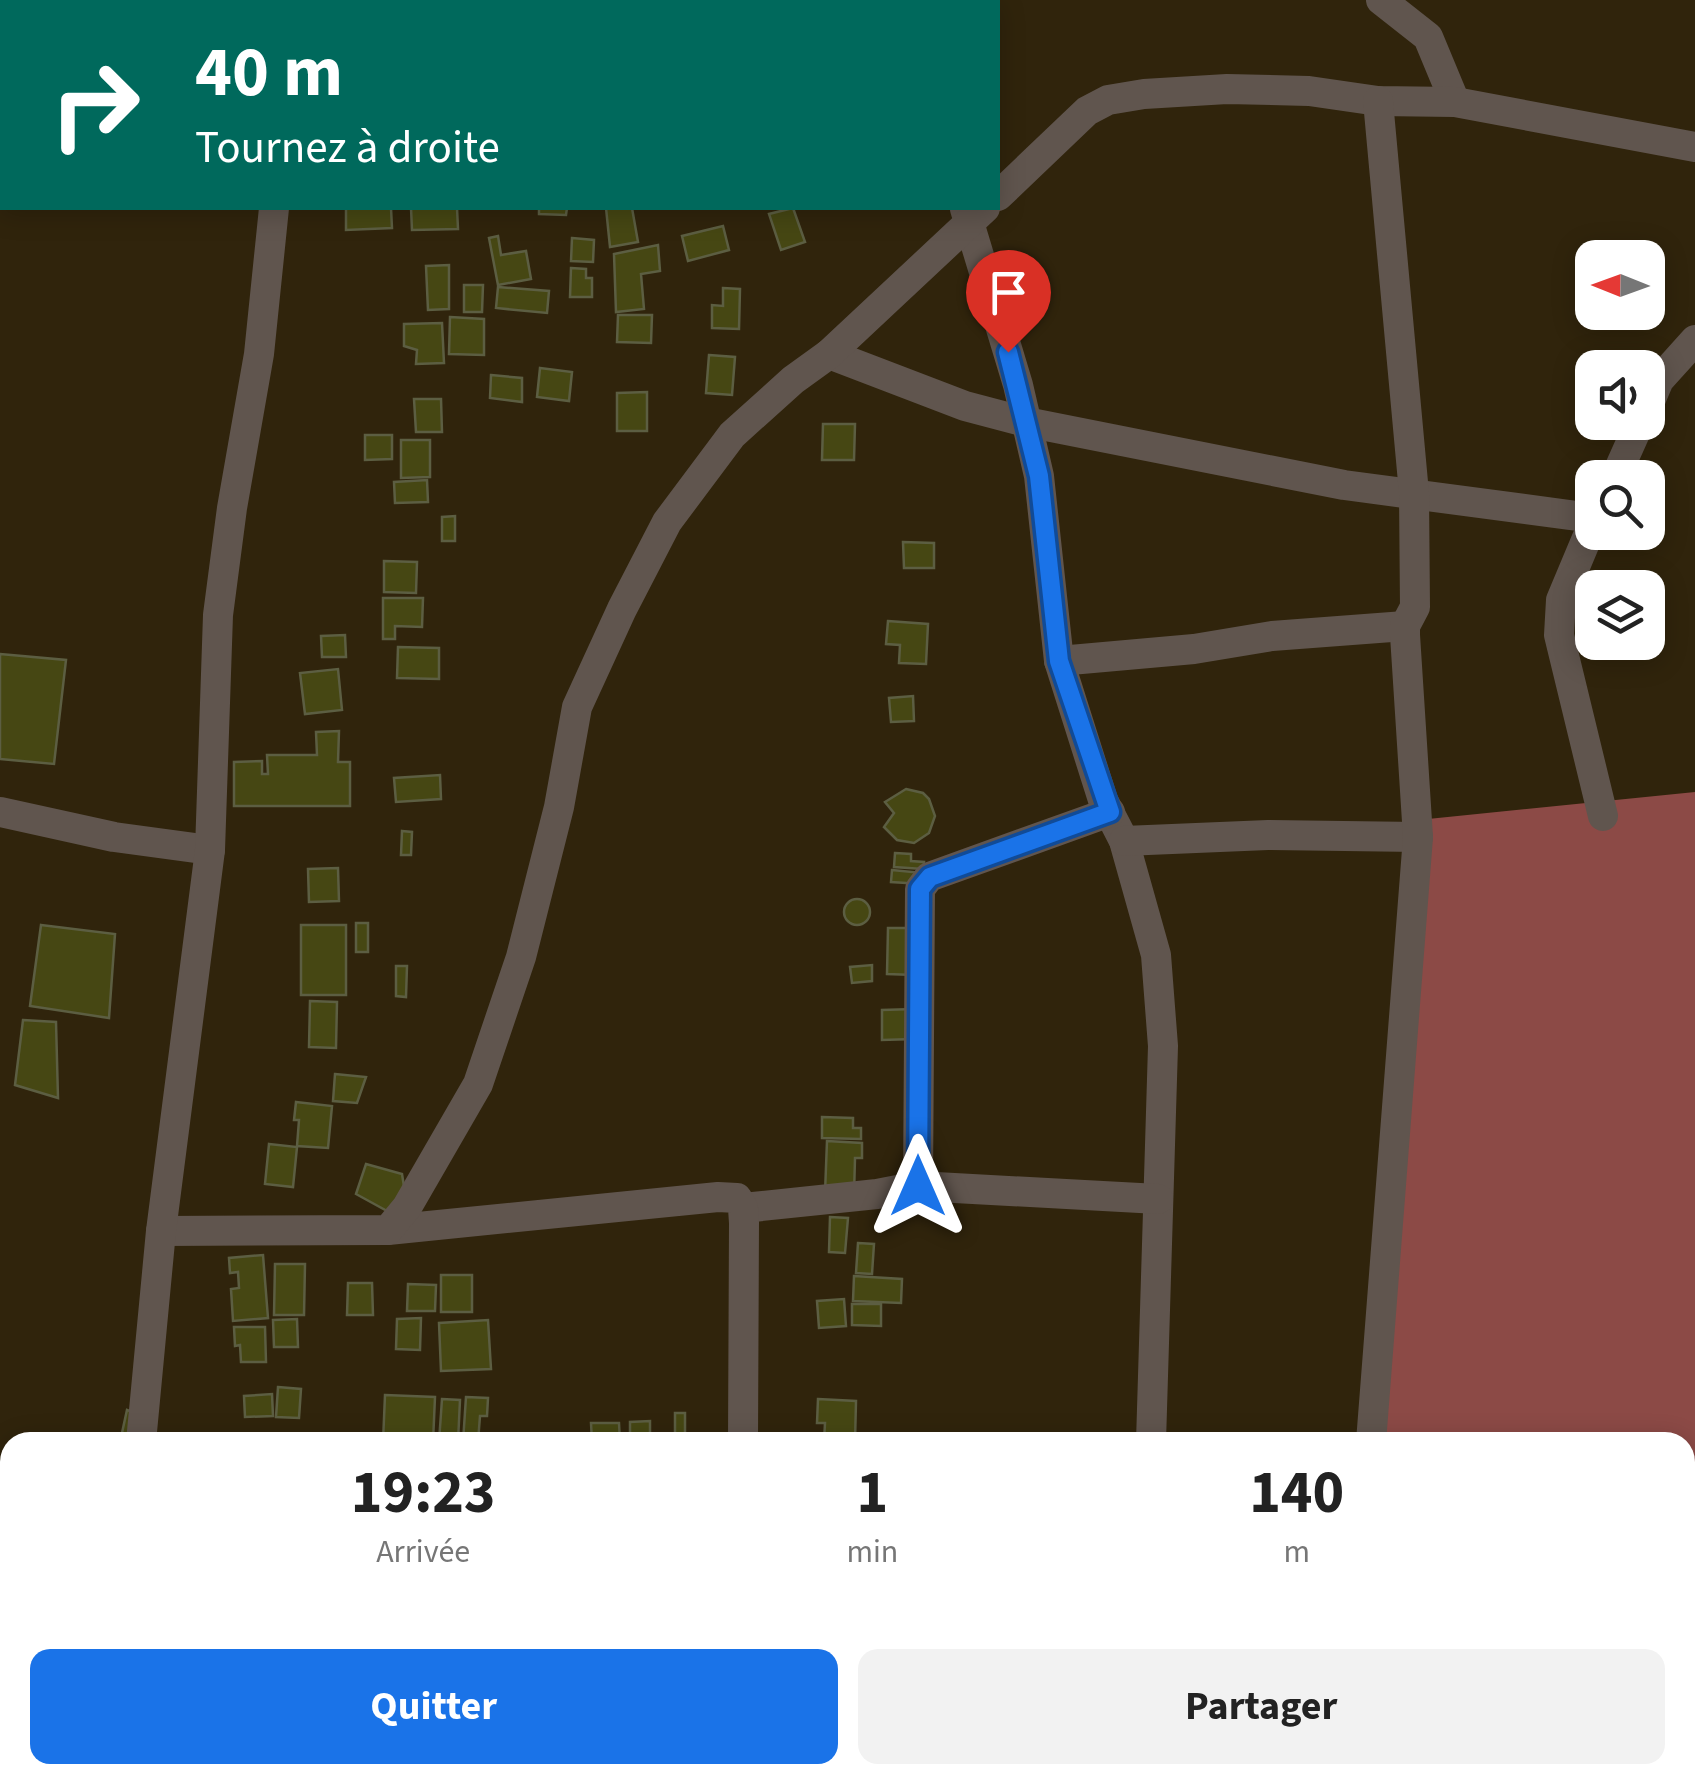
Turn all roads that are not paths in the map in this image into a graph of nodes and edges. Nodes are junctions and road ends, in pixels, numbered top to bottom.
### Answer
1 (1380, 0) edge
2 (1378, 101) junction
3 (1454, 102) junction
4 (1695, 130) edge
5 (1651, 140) junction
6 (1695, 147) edge
7 (1000, 194) edge
8 (274, 210) edge
9 (972, 212) edge
10 (1695, 340) edge
11 (829, 354) junction
12 (1665, 373) edge
13 (1026, 422) junction
14 (1414, 493) junction
15 (1575, 516) edge
16 (1582, 550) edge
17 (1406, 626) junction
18 (1059, 661) junction
19 (0, 812) edge
20 (1110, 812) junction
21 (1603, 816) dead end
22 (1418, 836) junction
23 (1124, 841) junction
24 (210, 850) junction
25 (918, 1186) junction
26 (1158, 1199) junction
27 (743, 1208) junction
28 (388, 1230) junction
29 (162, 1231) junction
30 (142, 1432) edge
31 (743, 1432) edge
32 (1150, 1432) edge
33 (1372, 1432) edge

1 - 3 street
2 - 3 street
2 - 7 street
2 - 14 street
3 - 5 street
4 - 5 street
5 - 6 street
8 - 24 street
9 - 11 street
9 - 13 street
10 - 12 street
11 - 13 street
11 - 28 street
13 - 14 street
13 - 18 street
14 - 15 street
14 - 17 street
16 - 21 street
17 - 18 street
17 - 22 street
18 - 20 street
19 - 24 street
20 - 23 street
20 - 25 street
22 - 23 street
22 - 33 street
23 - 26 street
24 - 29 street
25 - 26 street
25 - 27 street
26 - 32 street
27 - 28 street
27 - 31 street
28 - 29 street
29 - 30 street

